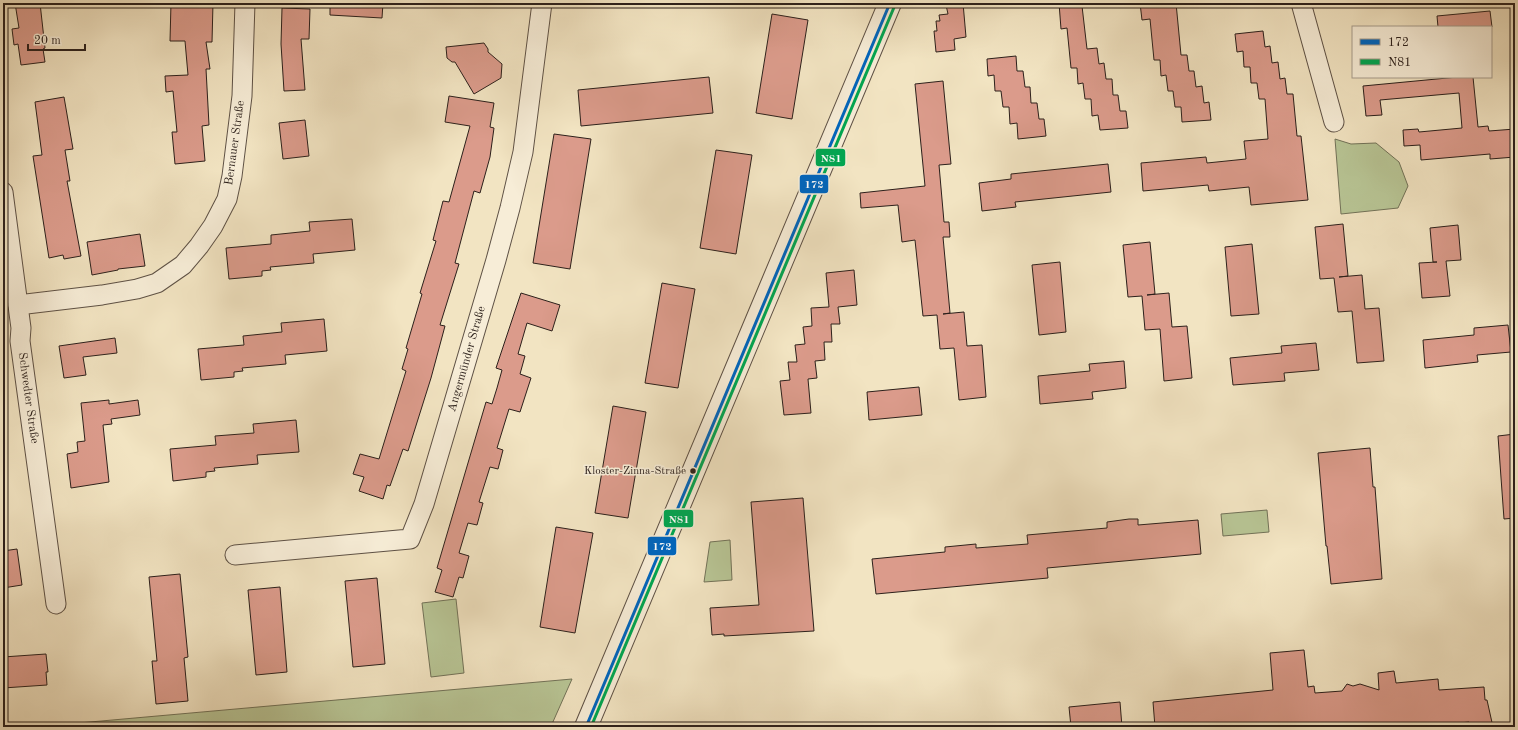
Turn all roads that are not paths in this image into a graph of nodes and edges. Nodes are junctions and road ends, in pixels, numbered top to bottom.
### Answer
1 (245, 3) edge
2 (542, 3) edge
3 (890, 3) edge
4 (1301, 3) edge
5 (1334, 122) dead end
6 (3, 192) edge
7 (18, 305) junction
8 (235, 555) dead end
9 (56, 604) dead end
10 (586, 727) edge

1 - 7 street, Bernauer Straße
2 - 8 street, Angermünder Straße
3 - 10 street
4 - 5 street
6 - 7 street, Schwedter Straße
7 - 9 street, Schwedter Straße

